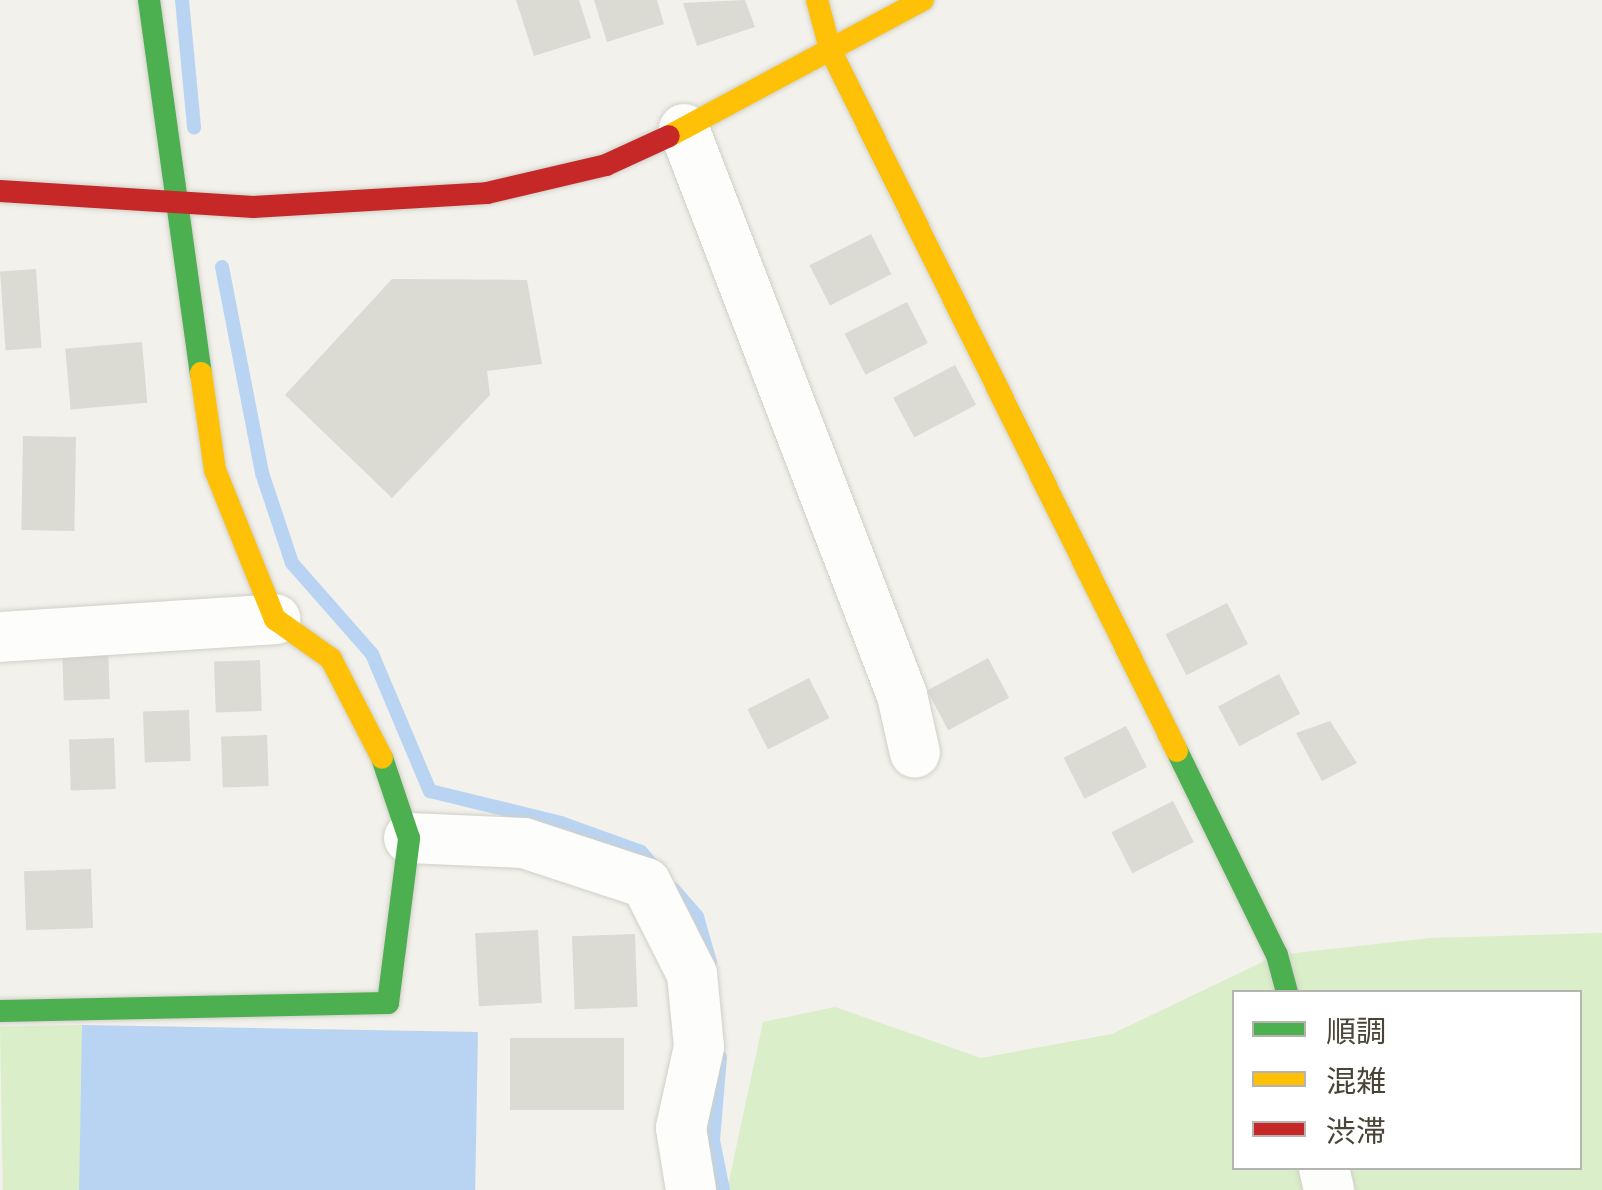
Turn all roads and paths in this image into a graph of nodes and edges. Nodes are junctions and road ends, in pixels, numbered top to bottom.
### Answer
1 (149, 0) edge
2 (817, 0) edge
3 (923, 0) edge
4 (830, 49) junction
5 (684, 129) junction
6 (0, 191) edge
7 (173, 198) junction
8 (276, 619) junction
9 (0, 637) edge
10 (915, 753) dead end
11 (409, 838) junction
12 (1286, 990) edge
13 (0, 1012) edge
14 (691, 1190) edge

1 - 7 street
2 - 4 street
3 - 4 street
4 - 5 street
4 - 12 street
5 - 7 street
5 - 10 street
6 - 7 street
7 - 8 street
8 - 9 street
8 - 11 street
11 - 13 street
11 - 14 street

